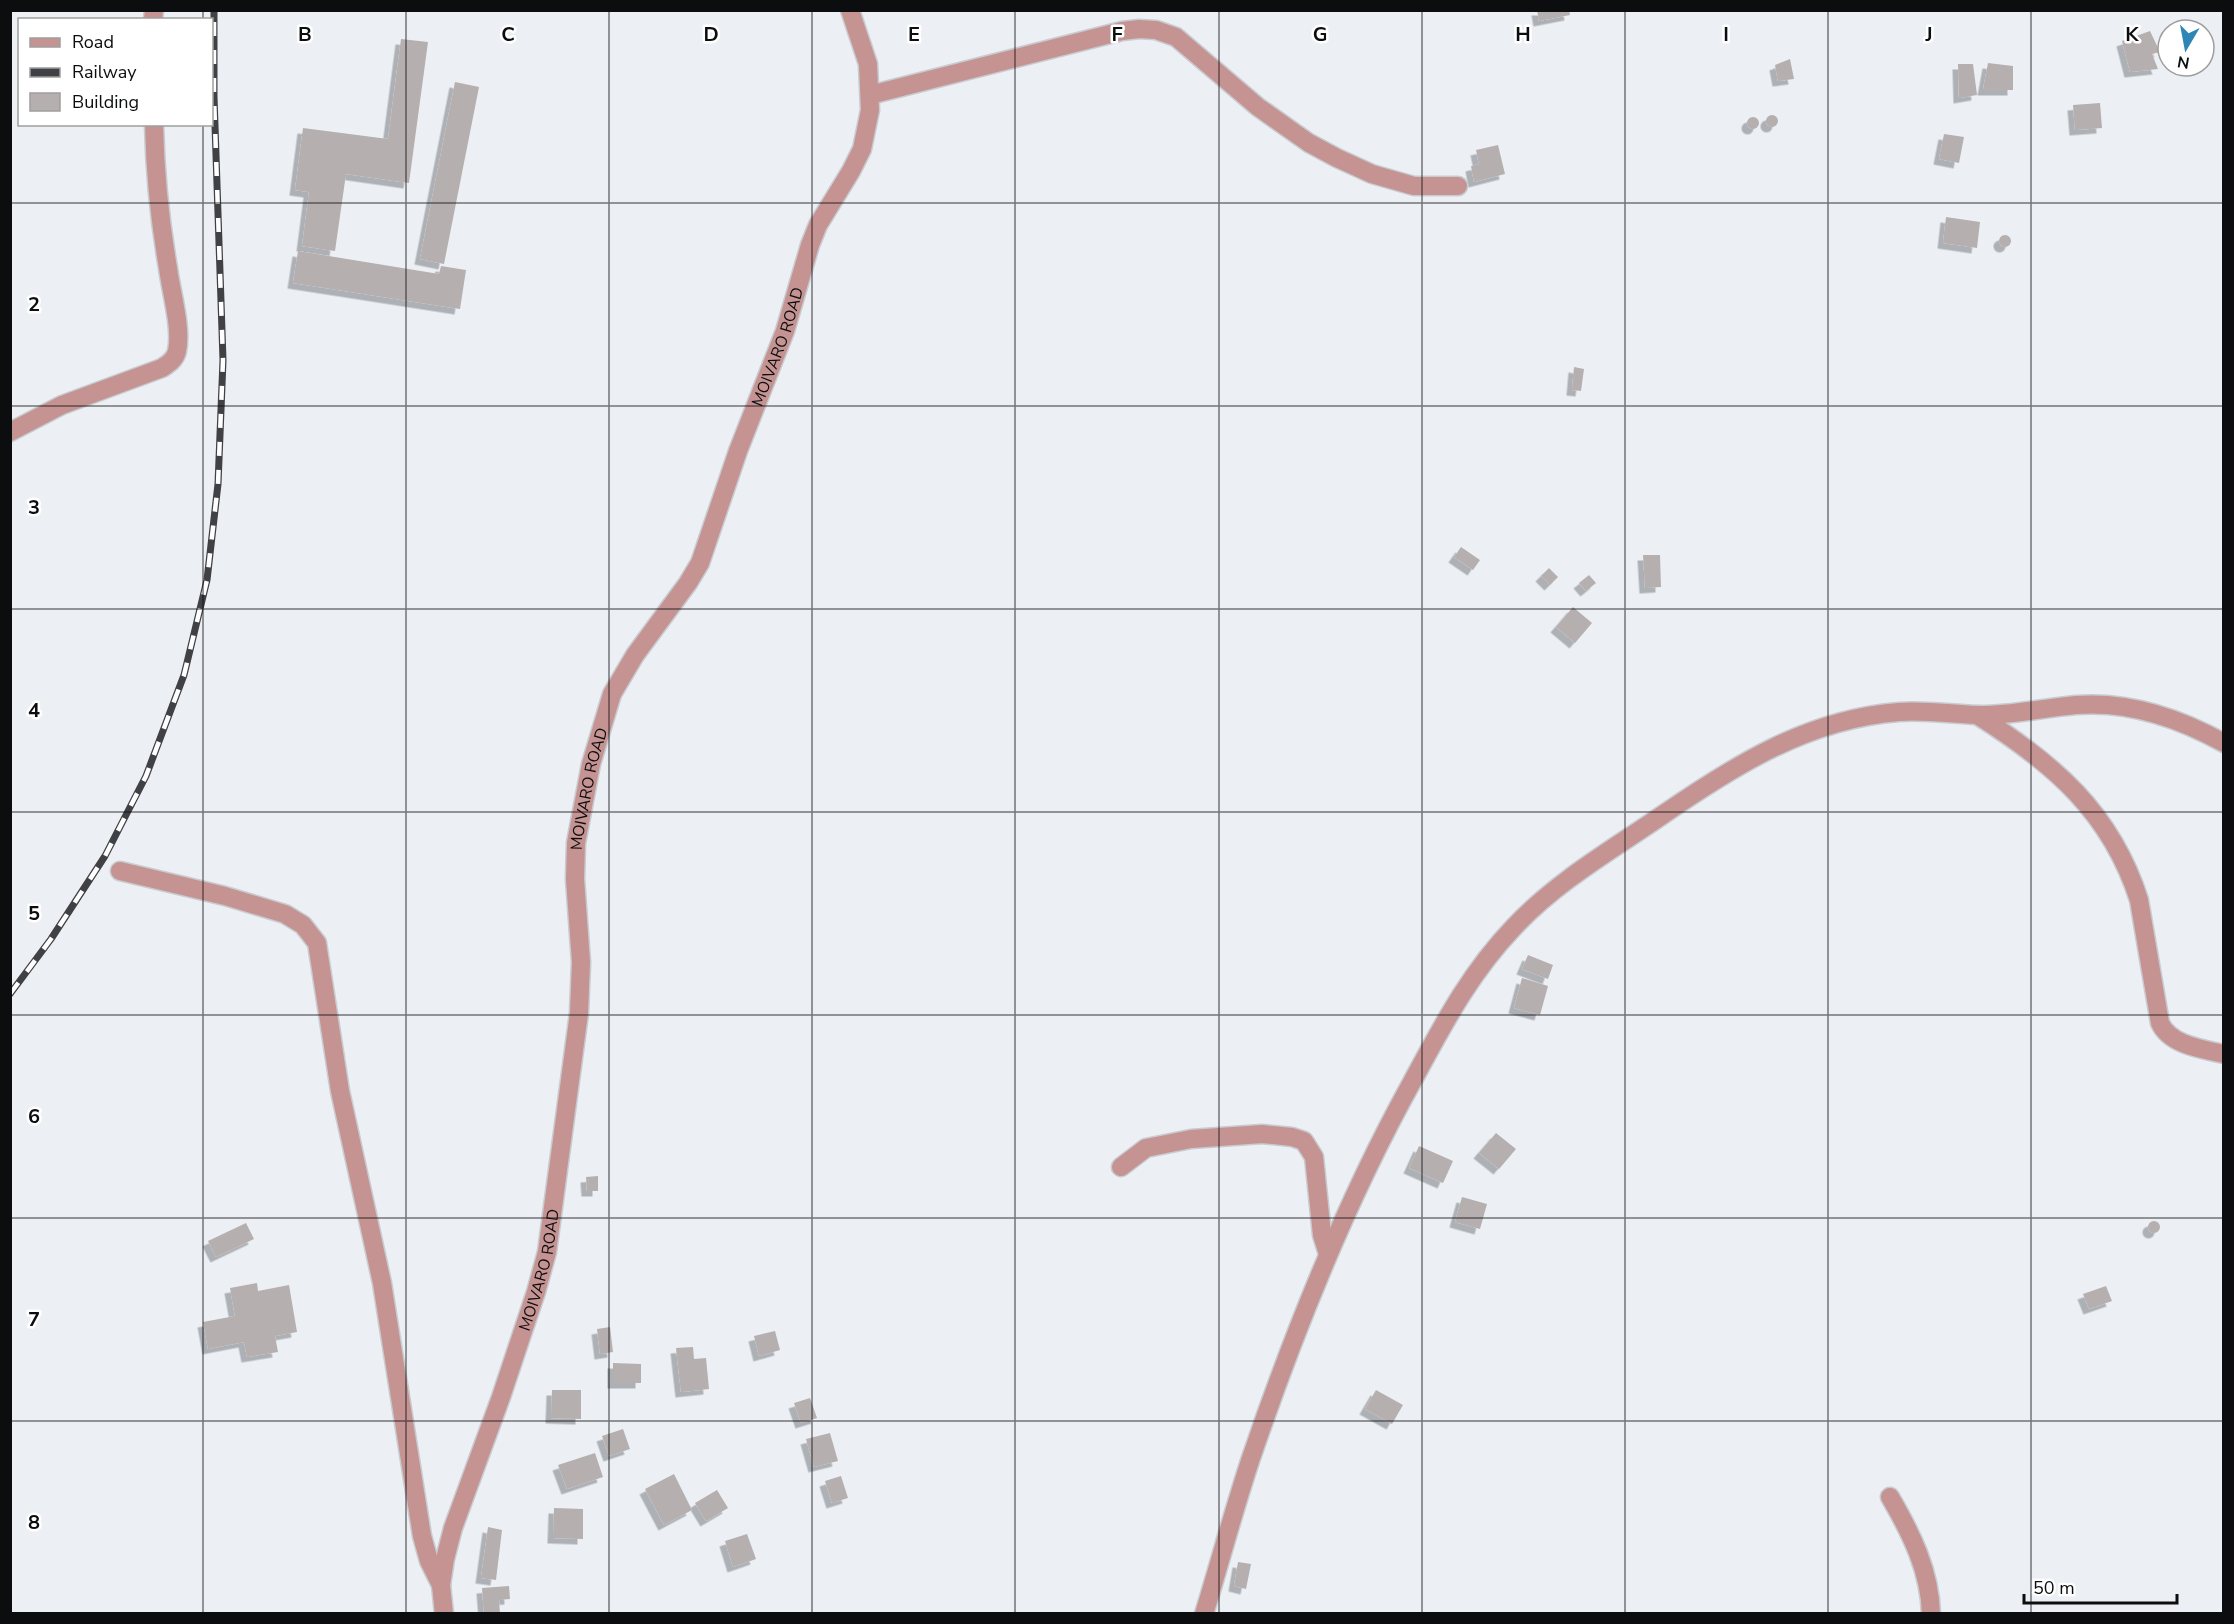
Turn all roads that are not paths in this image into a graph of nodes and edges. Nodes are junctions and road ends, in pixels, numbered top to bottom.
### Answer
1 (850, 10) edge
2 (870, 95) junction
3 (154, 126) edge
4 (1458, 186) dead end
5 (10, 432) edge
6 (1977, 715) junction
7 (2223, 743) edge
8 (120, 871) dead end
9 (2223, 1054) edge
10 (1121, 1167) dead end
11 (1329, 1254) junction
12 (1890, 1497) dead end
13 (441, 1585) junction
14 (444, 1614) edge
15 (1204, 1614) edge
16 (1931, 1614) edge

1 - 2 street, MOIVARO ROAD
2 - 4 street
2 - 13 street, MOIVARO ROAD
3 - 5 street
6 - 7 street
6 - 9 street
6 - 11 street
8 - 13 street
10 - 11 street
11 - 15 street
12 - 16 street
13 - 14 street, MOIVARO ROAD

